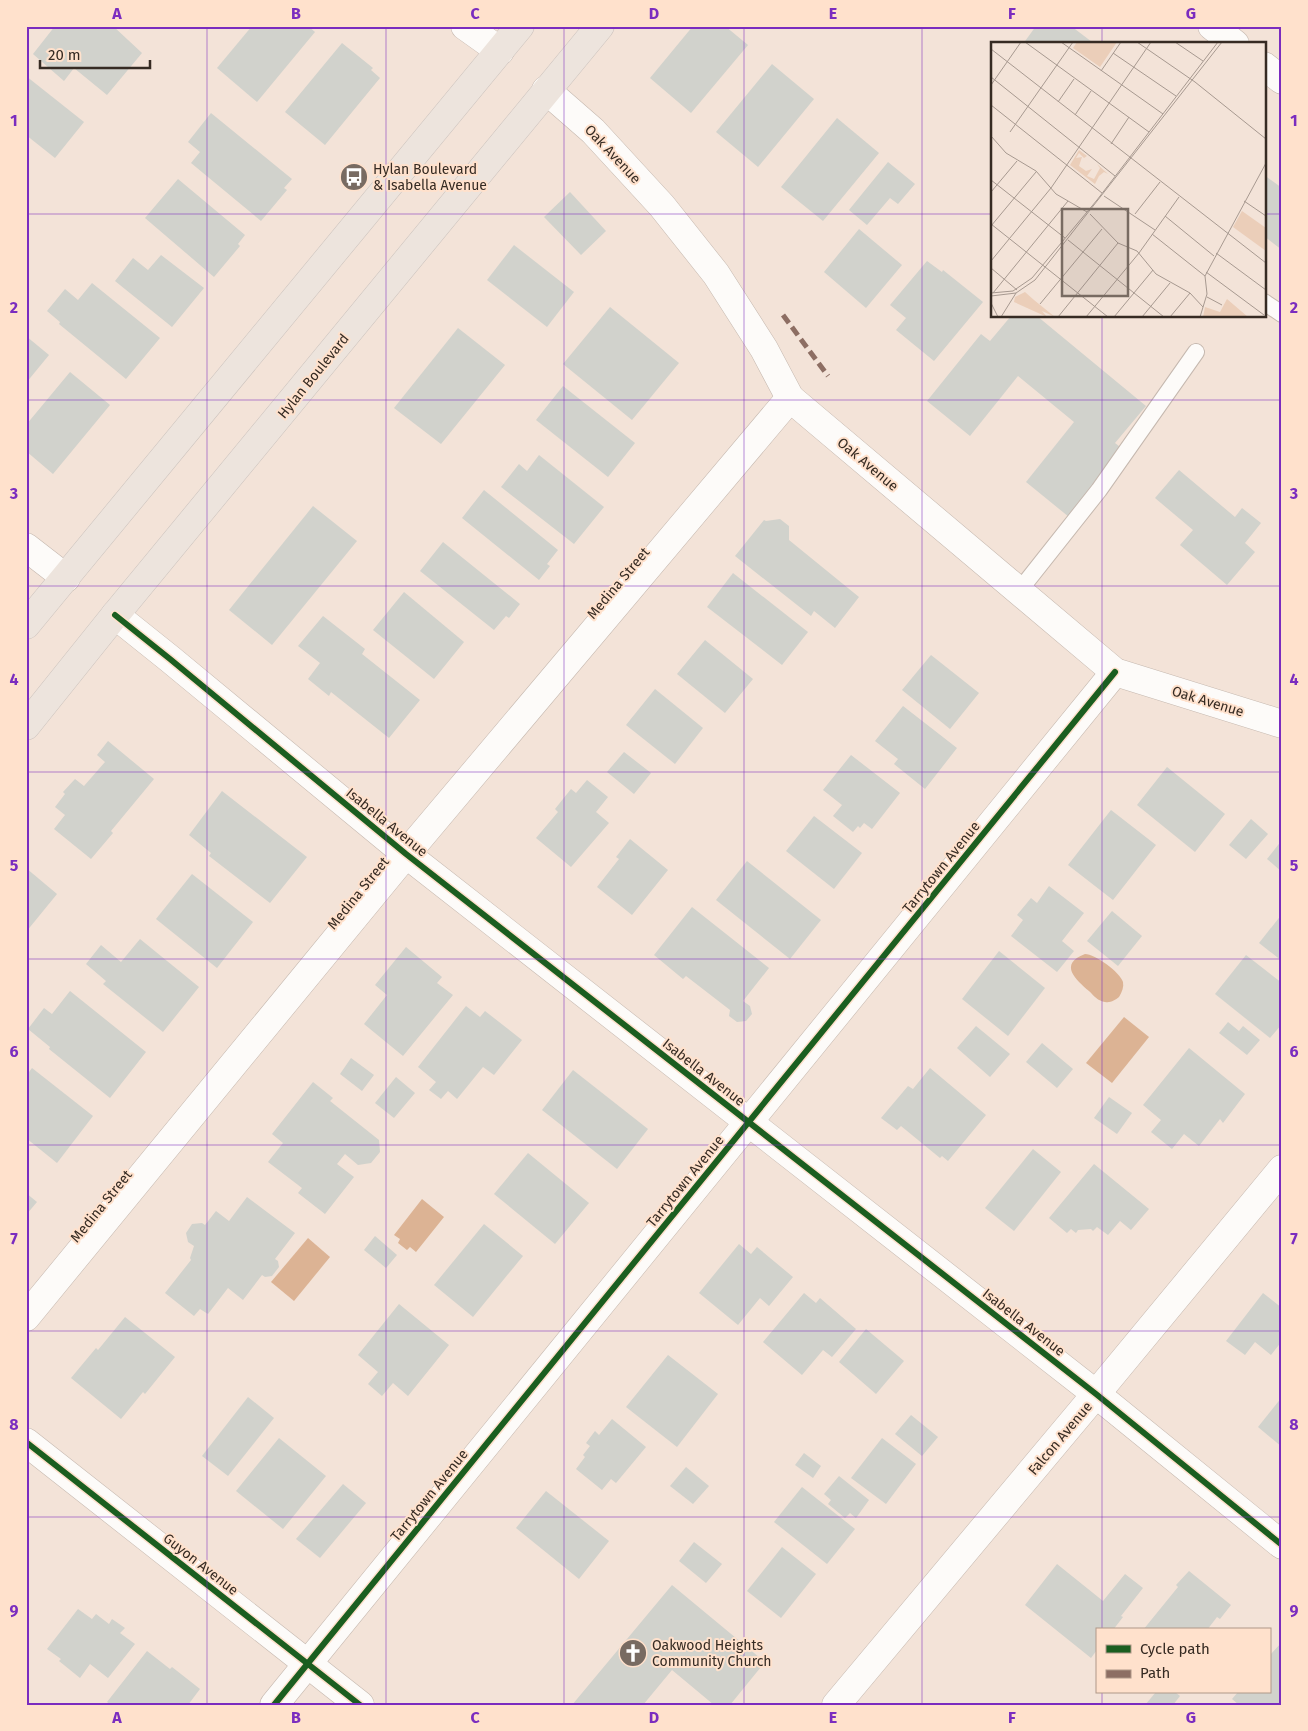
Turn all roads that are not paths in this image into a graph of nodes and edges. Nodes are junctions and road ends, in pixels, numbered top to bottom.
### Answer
1 (466, 26) edge
2 (520, 26) edge
3 (600, 26) edge
4 (1212, 26) edge
5 (1232, 42) edge
6 (500, 51) junction
7 (1266, 68) edge
8 (1282, 80) edge
9 (546, 90) junction
10 (1266, 303) edge
11 (1282, 314) edge
12 (1196, 352) dead end
13 (790, 398) junction
14 (26, 547) edge
15 (66, 578) junction
16 (1019, 591) junction
17 (115, 615) junction
18 (26, 625) edge
19 (1115, 672) junction
20 (1282, 724) edge
21 (26, 726) edge
22 (406, 854) junction
23 (749, 1123) junction
24 (1282, 1169) edge
25 (26, 1317) edge
26 (1096, 1394) junction
27 (26, 1442) edge
28 (1282, 1546) edge
29 (308, 1664) junction
30 (274, 1705) edge
31 (360, 1705) edge
32 (836, 1705) edge

1 - 6 street
2 - 6 main road
3 - 9 main road, Hylan Boulevard
4 - 5 street
6 - 15 main road
7 - 8 street
9 - 13 street, Oak Avenue
9 - 17 main road, Hylan Boulevard
10 - 11 lane
12 - 16 lane
13 - 16 street, Oak Avenue
13 - 22 street, Medina Street
14 - 15 street
15 - 18 main road
16 - 19 street, Oak Avenue
17 - 21 main road, Hylan Boulevard
17 - 22 street, Isabella Avenue
19 - 20 street, Oak Avenue
19 - 23 street, Tarrytown Avenue
22 - 23 street, Isabella Avenue
22 - 25 street, Medina Street
23 - 26 street, Isabella Avenue
23 - 29 street, Tarrytown Avenue
24 - 26 street, Falcon Avenue
26 - 28 street, Isabella Avenue
26 - 32 street, Falcon Avenue
27 - 29 street, Guyon Avenue
29 - 30 street, Tarrytown Avenue
29 - 31 street, Guyon Avenue

